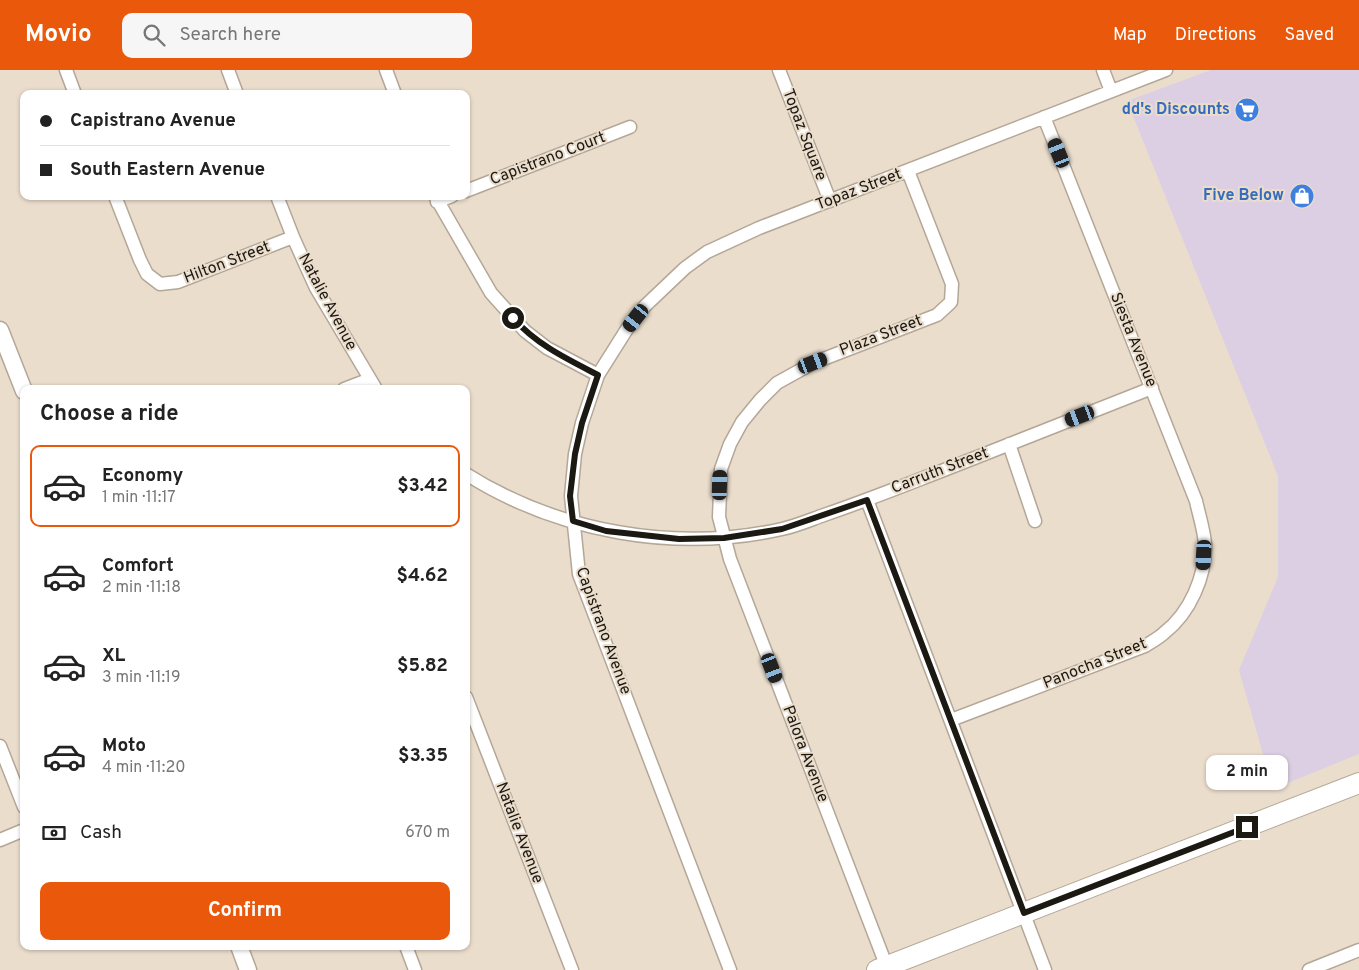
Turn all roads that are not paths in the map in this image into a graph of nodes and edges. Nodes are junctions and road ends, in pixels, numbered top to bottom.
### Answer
1 (66, 70) edge
2 (228, 70) edge
3 (386, 70) edge
4 (779, 70) edge
5 (1103, 70) edge
6 (1166, 70) edge
7 (74, 90) edge
8 (236, 90) edge
9 (394, 90) edge
10 (1112, 91) junction
11 (1044, 117) junction
12 (630, 127) dead end
13 (908, 171) junction
14 (470, 189) edge
15 (117, 200) edge
16 (279, 200) edge
17 (437, 200) edge
18 (830, 201) junction
19 (293, 237) junction
20 (0, 330) edge
21 (598, 375) junction
22 (373, 384) edge
23 (22, 385) edge
24 (1152, 388) junction
25 (1009, 444) junction
26 (470, 477) edge
27 (867, 500) junction
28 (573, 521) junction
29 (1035, 521) dead end
30 (724, 538) junction
31 (1204, 567) joint
32 (470, 707) edge
33 (951, 720) junction
34 (0, 746) edge
35 (1359, 783) edge
36 (20, 797) edge
37 (20, 832) edge
38 (0, 840) edge
39 (1024, 913) junction
40 (240, 950) edge
41 (408, 950) edge
42 (1359, 950) edge
43 (884, 969) edge
44 (248, 970) edge
45 (415, 970) edge
46 (572, 970) edge
47 (730, 970) edge
48 (1045, 970) edge
49 (1308, 970) edge

1 - 7 street
2 - 8 street
3 - 9 street
4 - 18 street, Topaz Square
5 - 10 street
6 - 10 street, Topaz Street
10 - 11 street, Topaz Street
11 - 13 street, Topaz Street
11 - 24 street, Siesta Avenue
12 - 14 street, Capistrano Court
13 - 18 street, Topaz Street
13 - 30 street, Plaza Street
15 - 19 street, Hilton Street
16 - 19 street, Natalie Avenue
17 - 21 street
18 - 21 street, Topaz Street
19 - 22 street, Natalie Avenue
20 - 23 street
21 - 28 street, Capistrano Avenue
24 - 25 street, Carruth Street
24 - 31 street, Siesta Avenue
25 - 27 street, Carruth Street
25 - 29 street
26 - 28 street, Carruth Street
27 - 30 street, Carruth Street
27 - 33 street
28 - 30 street, Carruth Street
28 - 47 street, Capistrano Avenue
30 - 43 street, Palora Avenue
31 - 33 street, Panocha Street
32 - 46 street, Natalie Avenue
33 - 39 street
34 - 36 street
35 - 39 main road
37 - 38 street
39 - 43 main road
39 - 48 street
40 - 44 street
41 - 45 street
42 - 49 street

